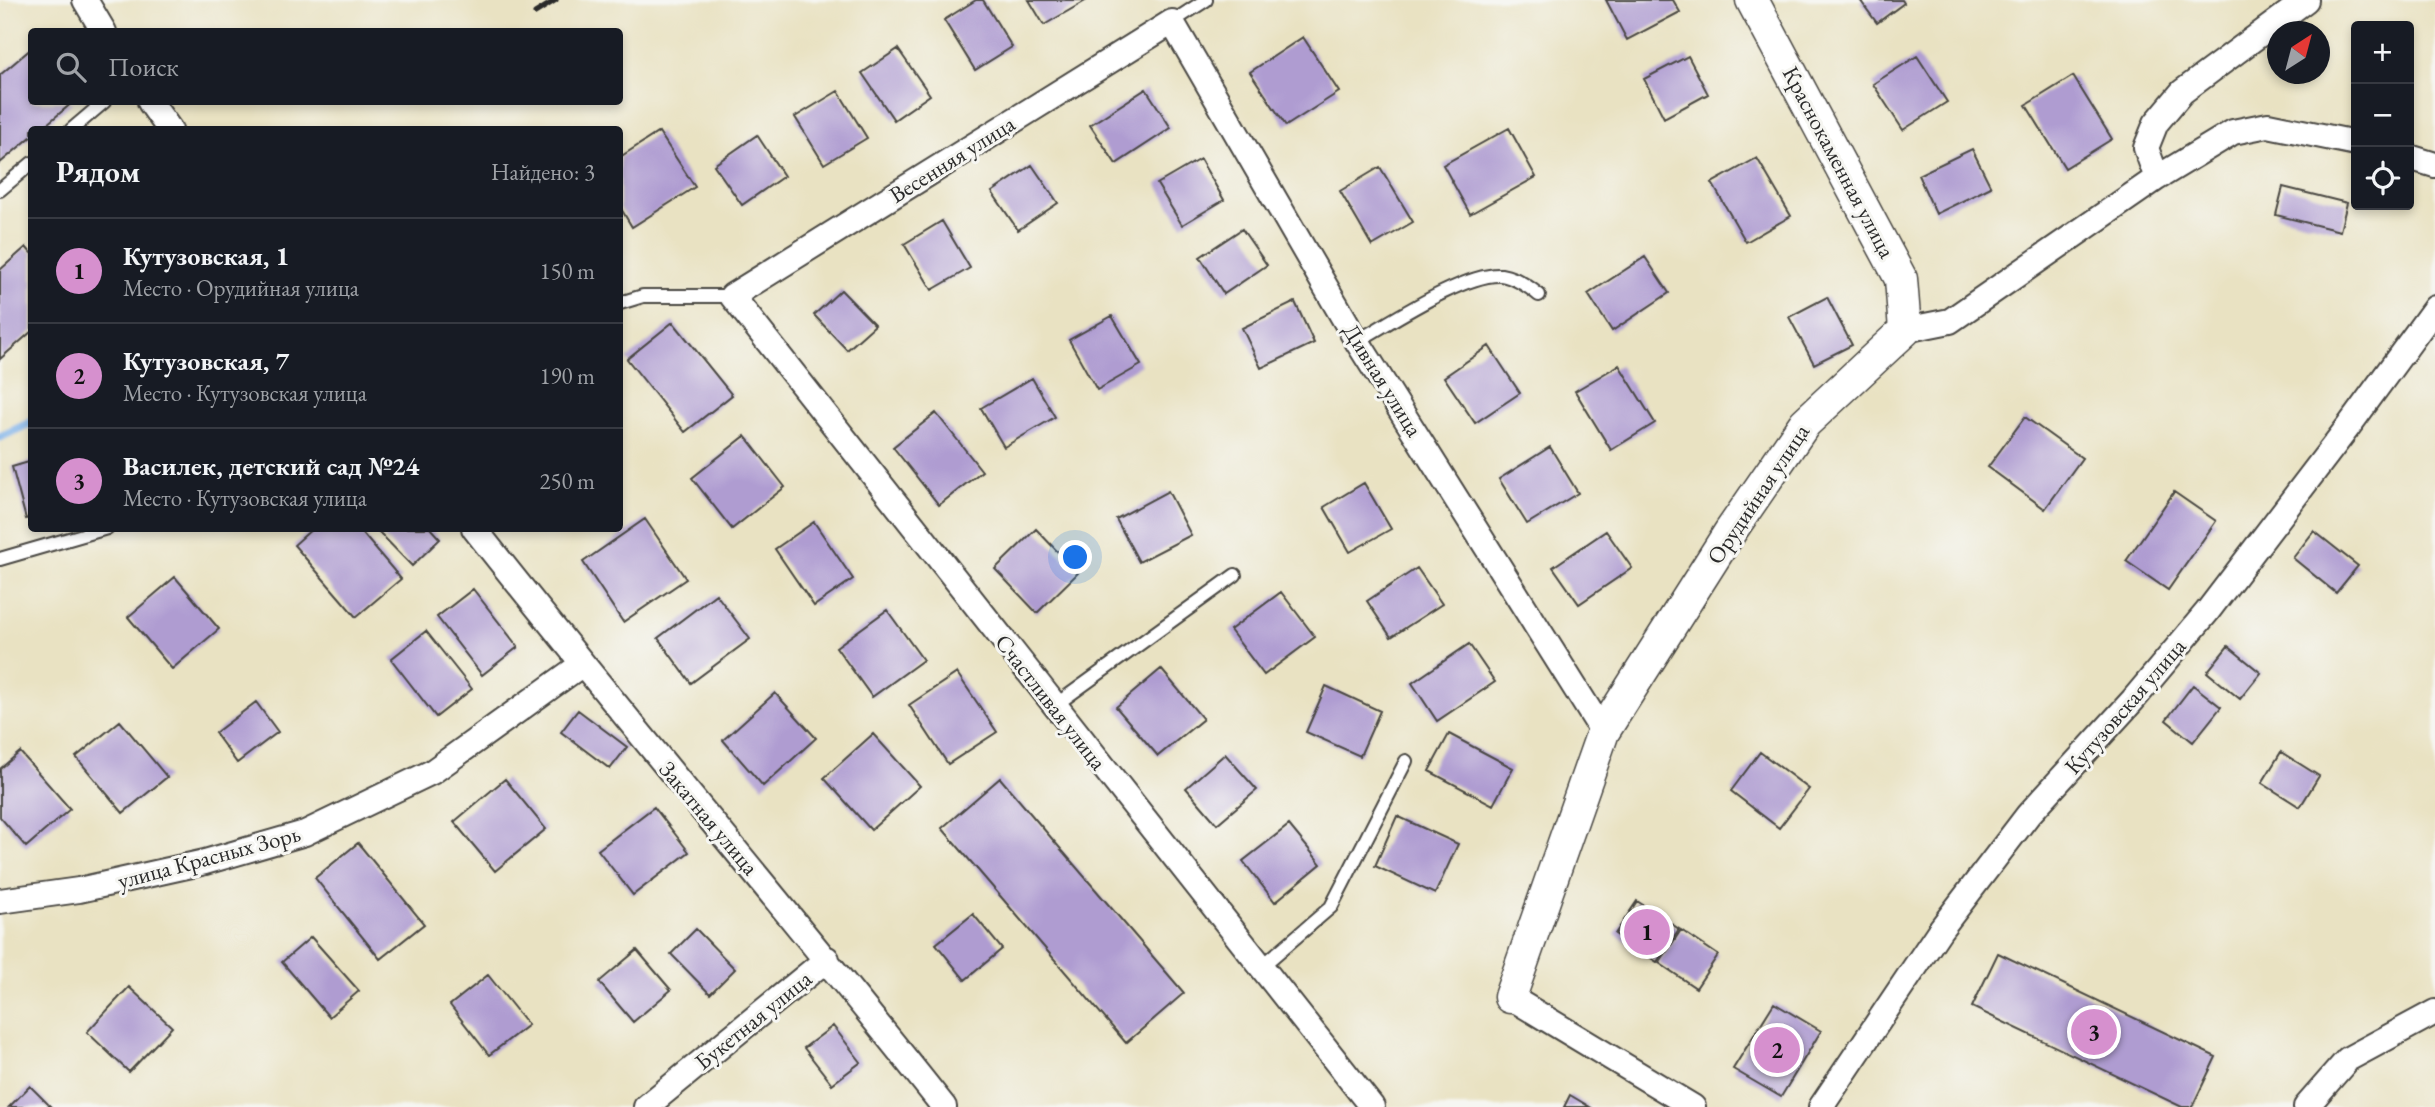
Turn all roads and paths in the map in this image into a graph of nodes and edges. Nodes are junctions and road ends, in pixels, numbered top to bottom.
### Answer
1 (85, 0) edge
2 (1206, 0) edge
3 (1752, 0) edge
4 (2306, 0) edge
5 (1172, 22) junction
6 (102, 28) edge
7 (100, 105) edge
8 (152, 105) edge
9 (76, 126) edge
10 (167, 126) edge
11 (2351, 142) edge
12 (2414, 159) edge
13 (2435, 165) edge
14 (28, 166) edge
15 (2157, 177) junction
16 (0, 190) edge
17 (1539, 295) dead end
18 (732, 296) junction
19 (623, 302) edge
20 (2435, 308) edge
21 (1905, 330) junction
22 (1357, 341) junction
23 (93, 532) edge
24 (477, 532) edge
25 (0, 559) edge
26 (1235, 575) dead end
27 (581, 664) junction
28 (1054, 706) junction
29 (1603, 732) junction
30 (1406, 761) dead end
31 (0, 901) edge
32 (827, 959) junction
33 (1260, 968) junction
34 (1510, 997) joint
35 (2435, 1012) edge
36 (646, 1107) edge
37 (944, 1107) edge
38 (1372, 1107) edge
39 (1693, 1107) edge
40 (1821, 1107) edge
41 (2306, 1107) edge

1 - 6 street
2 - 5 lane
3 - 21 street, Краснокаменная улица
4 - 15 street
5 - 18 street, Весенняя улица
5 - 22 street, Дивная улица
7 - 9 lane
8 - 10 street
11 - 15 street
12 - 13 street
14 - 16 lane
15 - 21 street
17 - 22 lane
18 - 19 lane
18 - 28 street, Счастливая улица
20 - 40 street, Кутузовская улица
21 - 29 street, Орудийная улица
22 - 29 street, Дивная улица
23 - 25 lane
24 - 27 street, Закатная улица
26 - 28 lane
27 - 31 street, улица Красных Зорь
27 - 32 street, Закатная улица
28 - 33 street, Счастливая улица
29 - 34 street, Орудийная улица
30 - 33 lane
32 - 36 street, Букетная улица
32 - 37 street, Закатная улица
33 - 38 street, Счастливая улица
34 - 39 street
35 - 41 street

